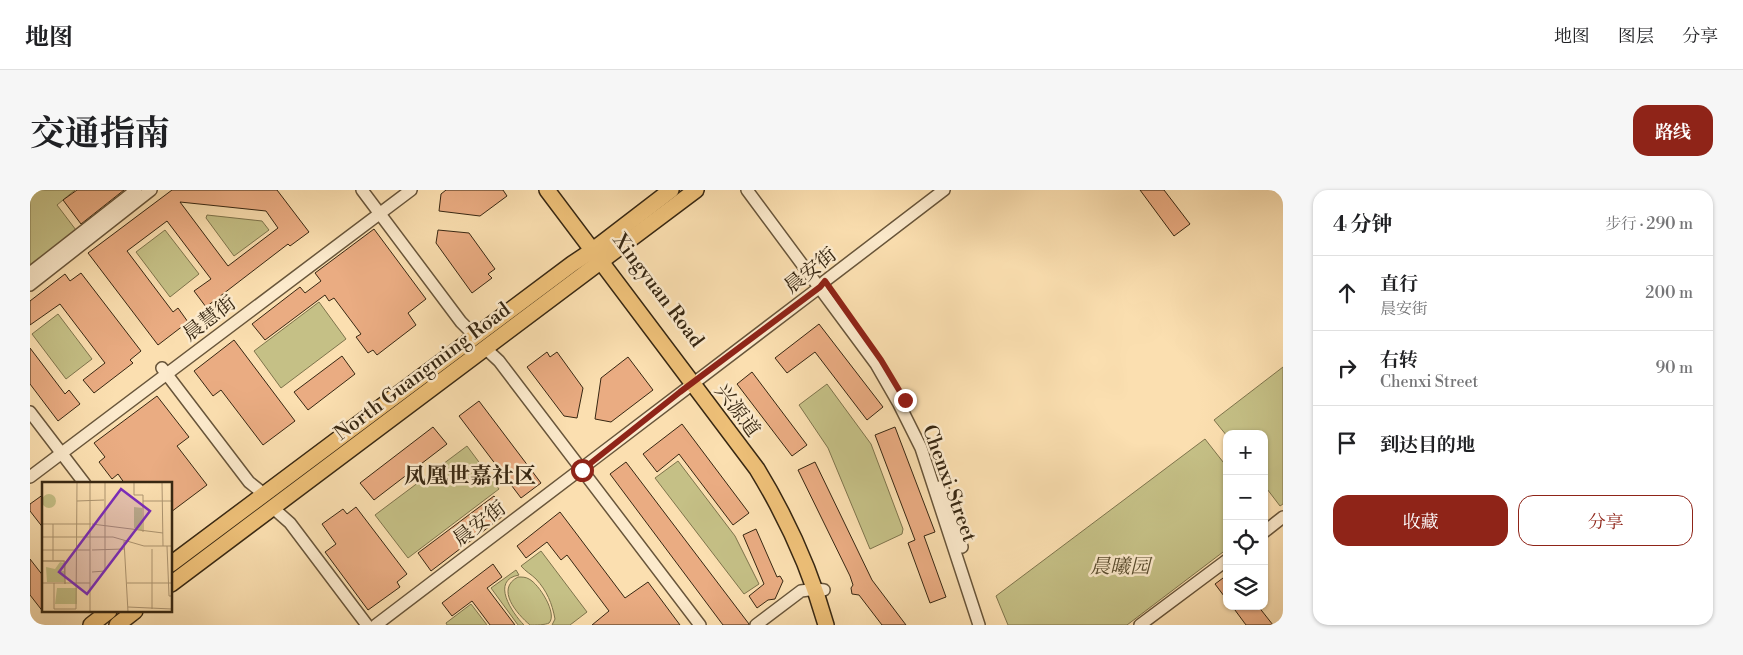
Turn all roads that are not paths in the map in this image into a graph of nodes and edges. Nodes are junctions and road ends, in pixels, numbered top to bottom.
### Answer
1 (136, 190) edge
2 (151, 190) edge
3 (362, 190) edge
4 (371, 190) edge
5 (398, 190) edge
6 (411, 190) edge
7 (547, 190) edge
8 (559, 190) edge
9 (671, 190) edge
10 (696, 190) edge
11 (748, 190) edge
12 (756, 190) edge
13 (944, 190) edge
14 (380, 208) junction
15 (601, 253) junction
16 (30, 273) edge
17 (30, 284) edge
18 (823, 284) junction
19 (474, 336) junction
20 (485, 348) junction
21 (167, 369) junction
22 (696, 383) junction
23 (30, 412) edge
24 (30, 424) edge
25 (56, 452) junction
26 (30, 468) edge
27 (581, 474) junction
28 (30, 477) edge
29 (75, 482) edge
30 (83, 482) edge
31 (264, 494) junction
32 (273, 508) junction
33 (1283, 518) edge
34 (1268, 529) edge
35 (172, 563) edge
36 (1223, 563) edge
37 (172, 583) edge
38 (820, 590) junction
39 (108, 612) edge
40 (134, 612) edge
41 (979, 622) edge
42 (91, 625) edge
43 (117, 625) edge
44 (361, 625) edge
45 (367, 625) edge
46 (376, 625) edge
47 (385, 625) edge
48 (693, 625) edge
49 (700, 625) edge
50 (756, 625) edge
51 (826, 625) edge
52 (834, 625) edge
53 (1140, 625) edge

1 - 16 street
2 - 17 street
3 - 14 street
4 - 14 street
5 - 14 street, 晨慧街
6 - 14 street, 晨慧街
7 - 15 main road
8 - 15 main road, Xingyuan Road
9 - 15 main road, North Guangming Road
10 - 15 main road, North Guangming Road
11 - 18 street, Chenxi Street
12 - 18 street, Chenxi Street
13 - 18 street, 晨安街
14 - 19 street
14 - 21 street, 晨慧街
15 - 19 main road, North Guangming Road
15 - 20 main road, North Guangming Road
15 - 22 main road, Xingyuan Road
18 - 22 street, 晨安街
18 - 41 street, Chenxi Street
19 - 31 main road, North Guangming Road
20 - 27 street
20 - 32 main road, North Guangming Road
21 - 25 street, 晨慧街
21 - 31 street
22 - 27 street, 晨安街
22 - 38 main road, Xingyuan Road
23 - 25 street
24 - 25 street
25 - 26 street, 晨慧街
25 - 28 street, 晨慧街
25 - 29 street
25 - 30 street
27 - 46 street, 晨安街
27 - 47 street, 晨安街
27 - 48 street
27 - 49 street
31 - 32 main road
31 - 35 main road, North Guangming Road
32 - 37 main road, North Guangming Road
32 - 44 street
32 - 45 street
33 - 34 street
36 - 53 street
38 - 50 street
38 - 51 main road
38 - 52 main road, Xingyuan Road
39 - 42 main road
40 - 43 main road

